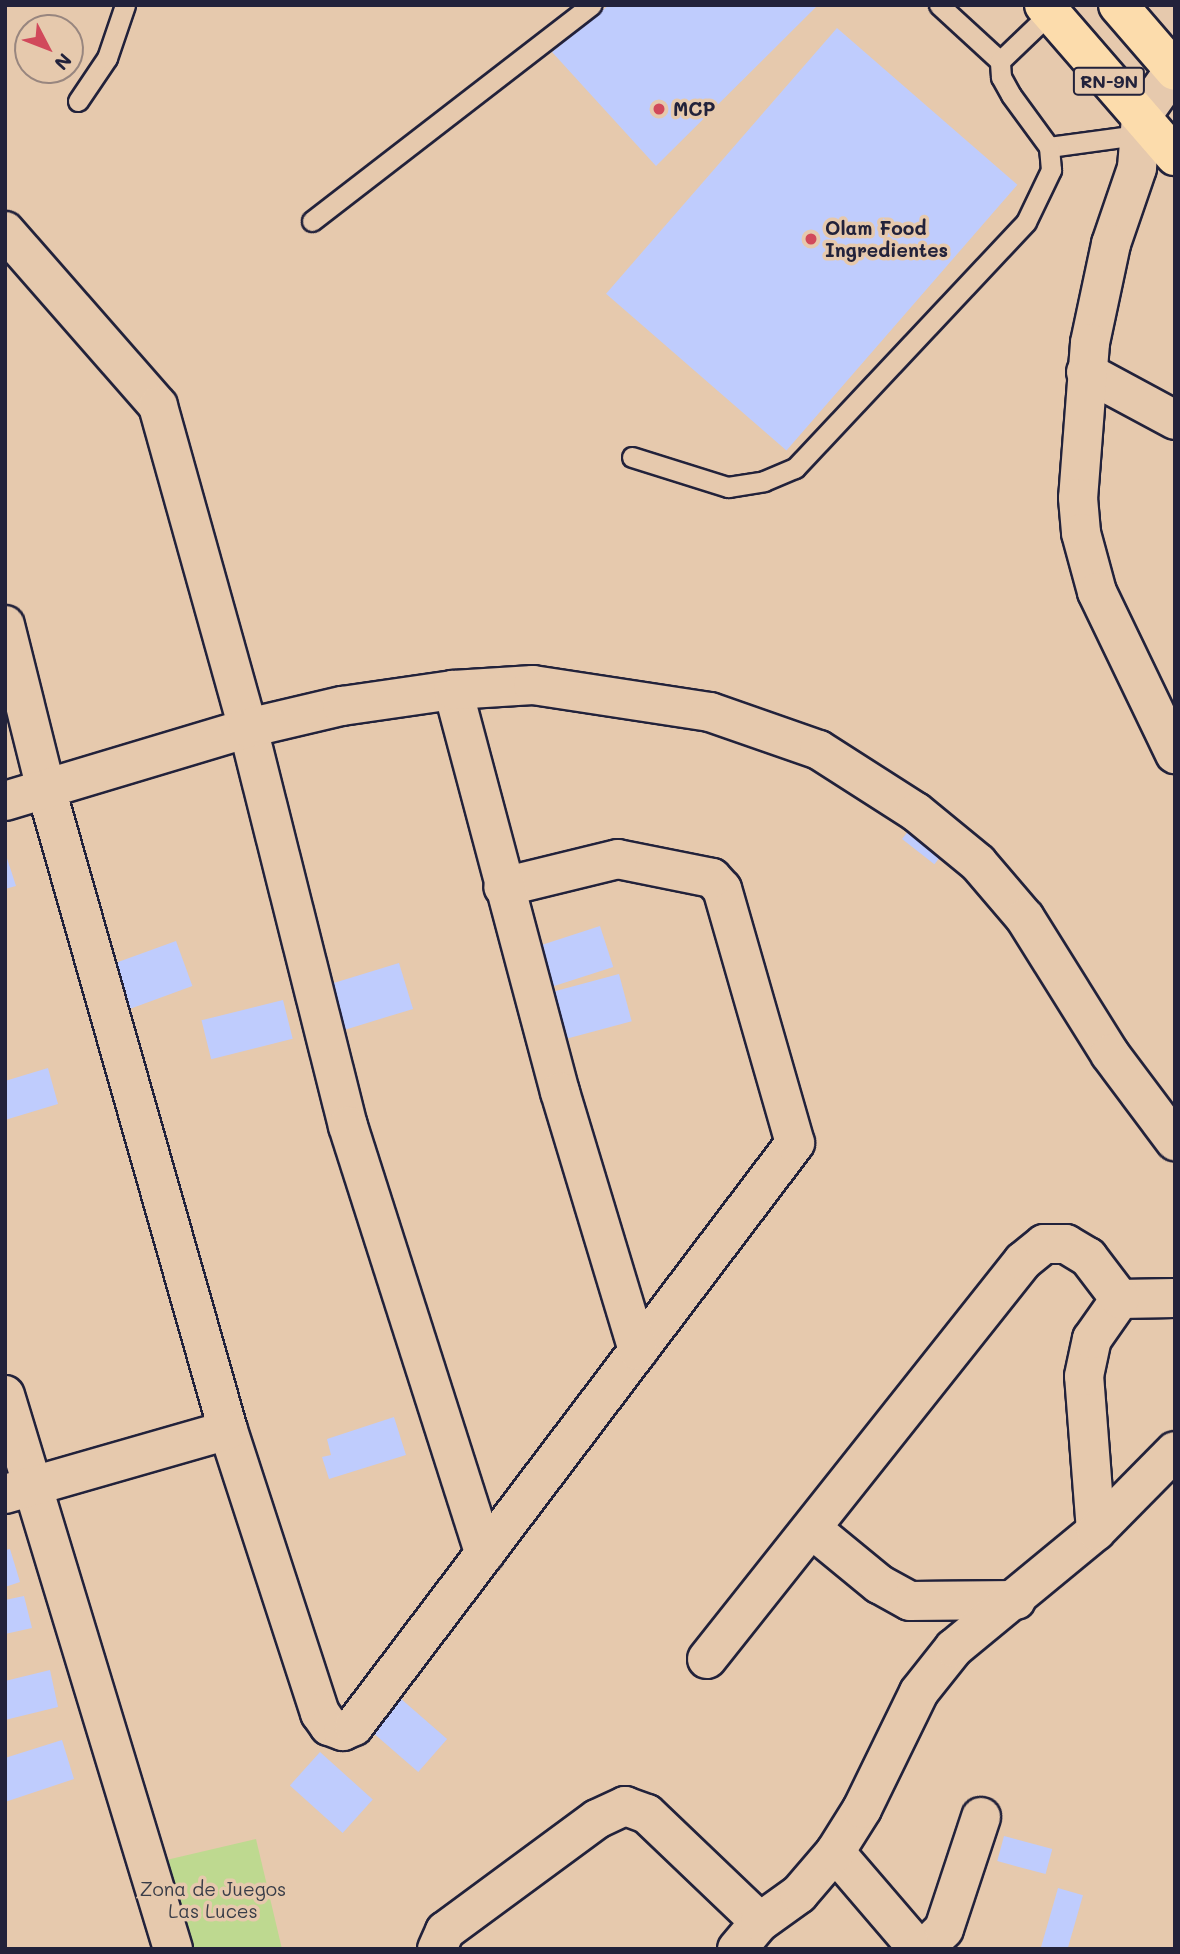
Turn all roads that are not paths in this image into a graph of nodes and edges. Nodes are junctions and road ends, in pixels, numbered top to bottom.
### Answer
1 (125, 5) edge
2 (591, 5) edge
3 (939, 5) edge
4 (1118, 5) edge
5 (1047, 9) edge
6 (1000, 61) junction
7 (1174, 70) edge
8 (78, 101) dead end
9 (1156, 146) edge
10 (1049, 147) junction
11 (312, 220) dead end
12 (5, 231) edge
13 (1086, 372) junction
14 (1175, 420) edge
15 (632, 457) dead end
16 (5, 625) edge
17 (453, 690) junction
18 (248, 728) junction
19 (1174, 748) edge
20 (46, 789) junction
21 (5, 801) edge
22 (503, 887) junction
23 (1175, 1141) edge
24 (1175, 1298) edge
25 (1120, 1299) junction
26 (638, 1350) junction
27 (5, 1395) edge
28 (228, 1430) junction
29 (1175, 1451) edge
30 (18, 1490) edge
31 (812, 1528) junction
32 (1096, 1531) junction
33 (485, 1554) junction
34 (1016, 1600) junction
35 (707, 1659) dead end
36 (981, 1817) dead end
37 (835, 1852) junction
38 (748, 1936) edge
39 (173, 1949) edge
40 (437, 1949) edge
41 (918, 1949) edge
42 (924, 1949) edge

1 - 8 lane
2 - 11 lane
3 - 6 lane
4 - 7 main road, RN-9N
5 - 6 lane
5 - 9 main road, RN-9N
6 - 10 lane
7 - 9 street
9 - 10 lane
9 - 13 street
10 - 15 lane
12 - 18 street
13 - 14 street
13 - 19 street
16 - 20 street
17 - 18 street
17 - 22 street
17 - 23 street
18 - 20 street
18 - 33 street
20 - 21 street
20 - 28 street
22 - 26 street
22 - 26 street
24 - 25 street
25 - 31 street
25 - 32 street
26 - 33 street
27 - 30 street
28 - 30 street
28 - 33 street
29 - 32 street
30 - 39 street
31 - 34 street
31 - 35 street
32 - 34 street
34 - 37 street
36 - 42 street
37 - 38 street
37 - 41 street
38 - 40 street

